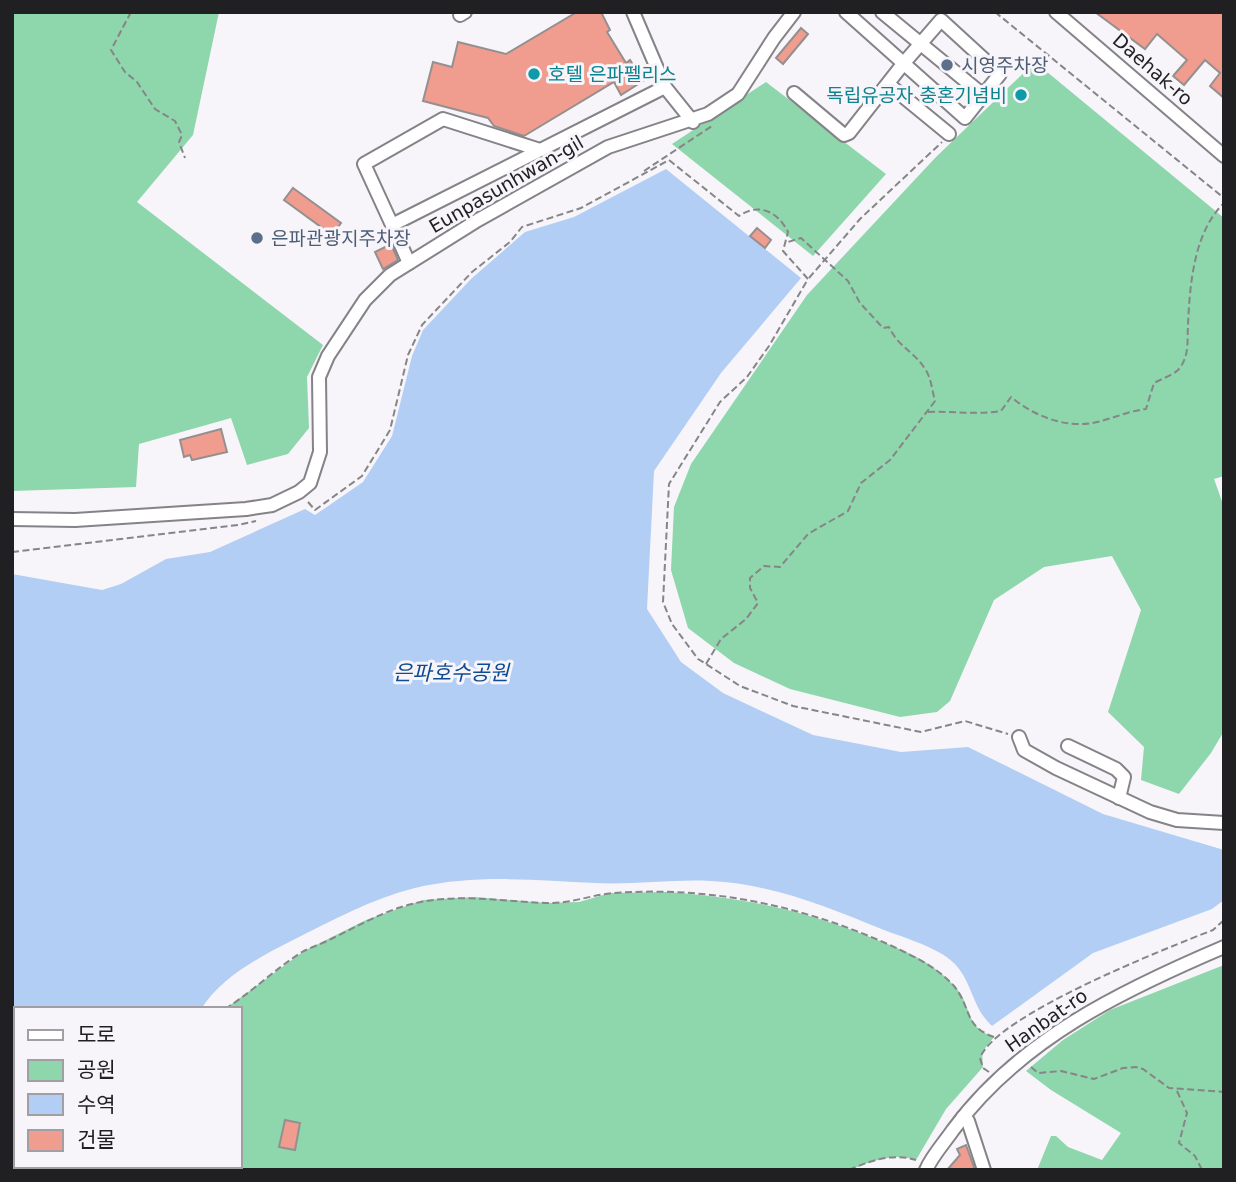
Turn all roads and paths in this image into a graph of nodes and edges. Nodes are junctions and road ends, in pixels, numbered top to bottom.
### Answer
1 (131, 12) edge
2 (633, 12) edge
3 (794, 12) edge
4 (846, 12) edge
5 (882, 12) edge
6 (995, 12) edge
7 (1056, 12) edge
8 (937, 16) edge
9 (1071, 17) edge
10 (920, 44) junction
11 (902, 64) junction
12 (888, 83) junction
13 (665, 87) junction
14 (794, 93) dead end
15 (983, 95) junction
16 (708, 114) junction
17 (693, 122) junction
18 (949, 134) dead end
19 (540, 150) junction
20 (930, 155) dead end
21 (1224, 156) edge
22 (185, 158) dead end
23 (640, 174) junction
24 (1224, 198) edge
25 (1224, 203) edge
26 (392, 225) junction
27 (787, 243) junction
28 (825, 260) junction
29 (409, 263) junction
30 (808, 279) junction
31 (927, 412) junction
32 (301, 495) junction
33 (12, 519) edge
34 (259, 520) dead end
35 (12, 552) edge
36 (706, 664) junction
37 (1020, 737) joint
38 (1068, 746) dead end
39 (1119, 798) junction
40 (1224, 823) edge
41 (1224, 920) edge
42 (1224, 947) edge
43 (228, 1007) edge
44 (994, 1037) junction
45 (1023, 1058) junction
46 (998, 1080) junction
47 (1177, 1090) junction
48 (1224, 1092) edge
49 (963, 1117) junction
50 (927, 1167) edge
51 (849, 1170) edge
52 (984, 1170) edge
53 (1202, 1170) edge

1 - 22 path
2 - 13 street
3 - 16 street, Eunpasunhwan-gil
4 - 11 street
5 - 10 street
6 - 24 path
7 - 9 street, Daehak-ro
8 - 10 street
8 - 15 street
9 - 21 street, Daehak-ro
10 - 11 street
10 - 15 street
11 - 12 street
11 - 15 street
12 - 14 street
12 - 18 street
13 - 17 street
13 - 19 street
16 - 17 street, Eunpasunhwan-gil
16 - 23 path
17 - 29 street, Eunpasunhwan-gil
19 - 26 street
19 - 26 street
20 - 28 path
23 - 27 path
23 - 32 path
25 - 31 path
26 - 29 street
27 - 28 path
27 - 30 path
28 - 30 path
28 - 31 path
29 - 32 street, Eunpasunhwan-gil
30 - 36 path
31 - 36 path
32 - 33 street
34 - 35 path
36 - 37 path
37 - 39 street
38 - 39 street
39 - 40 street
41 - 44 path
42 - 45 street, Hanbat-ro
43 - 44 path
44 - 46 path
45 - 46 street, Hanbat-ro
45 - 47 path
46 - 49 street, Hanbat-ro
47 - 48 path
47 - 53 path
49 - 50 street, Hanbat-ro
49 - 52 street
50 - 51 path

